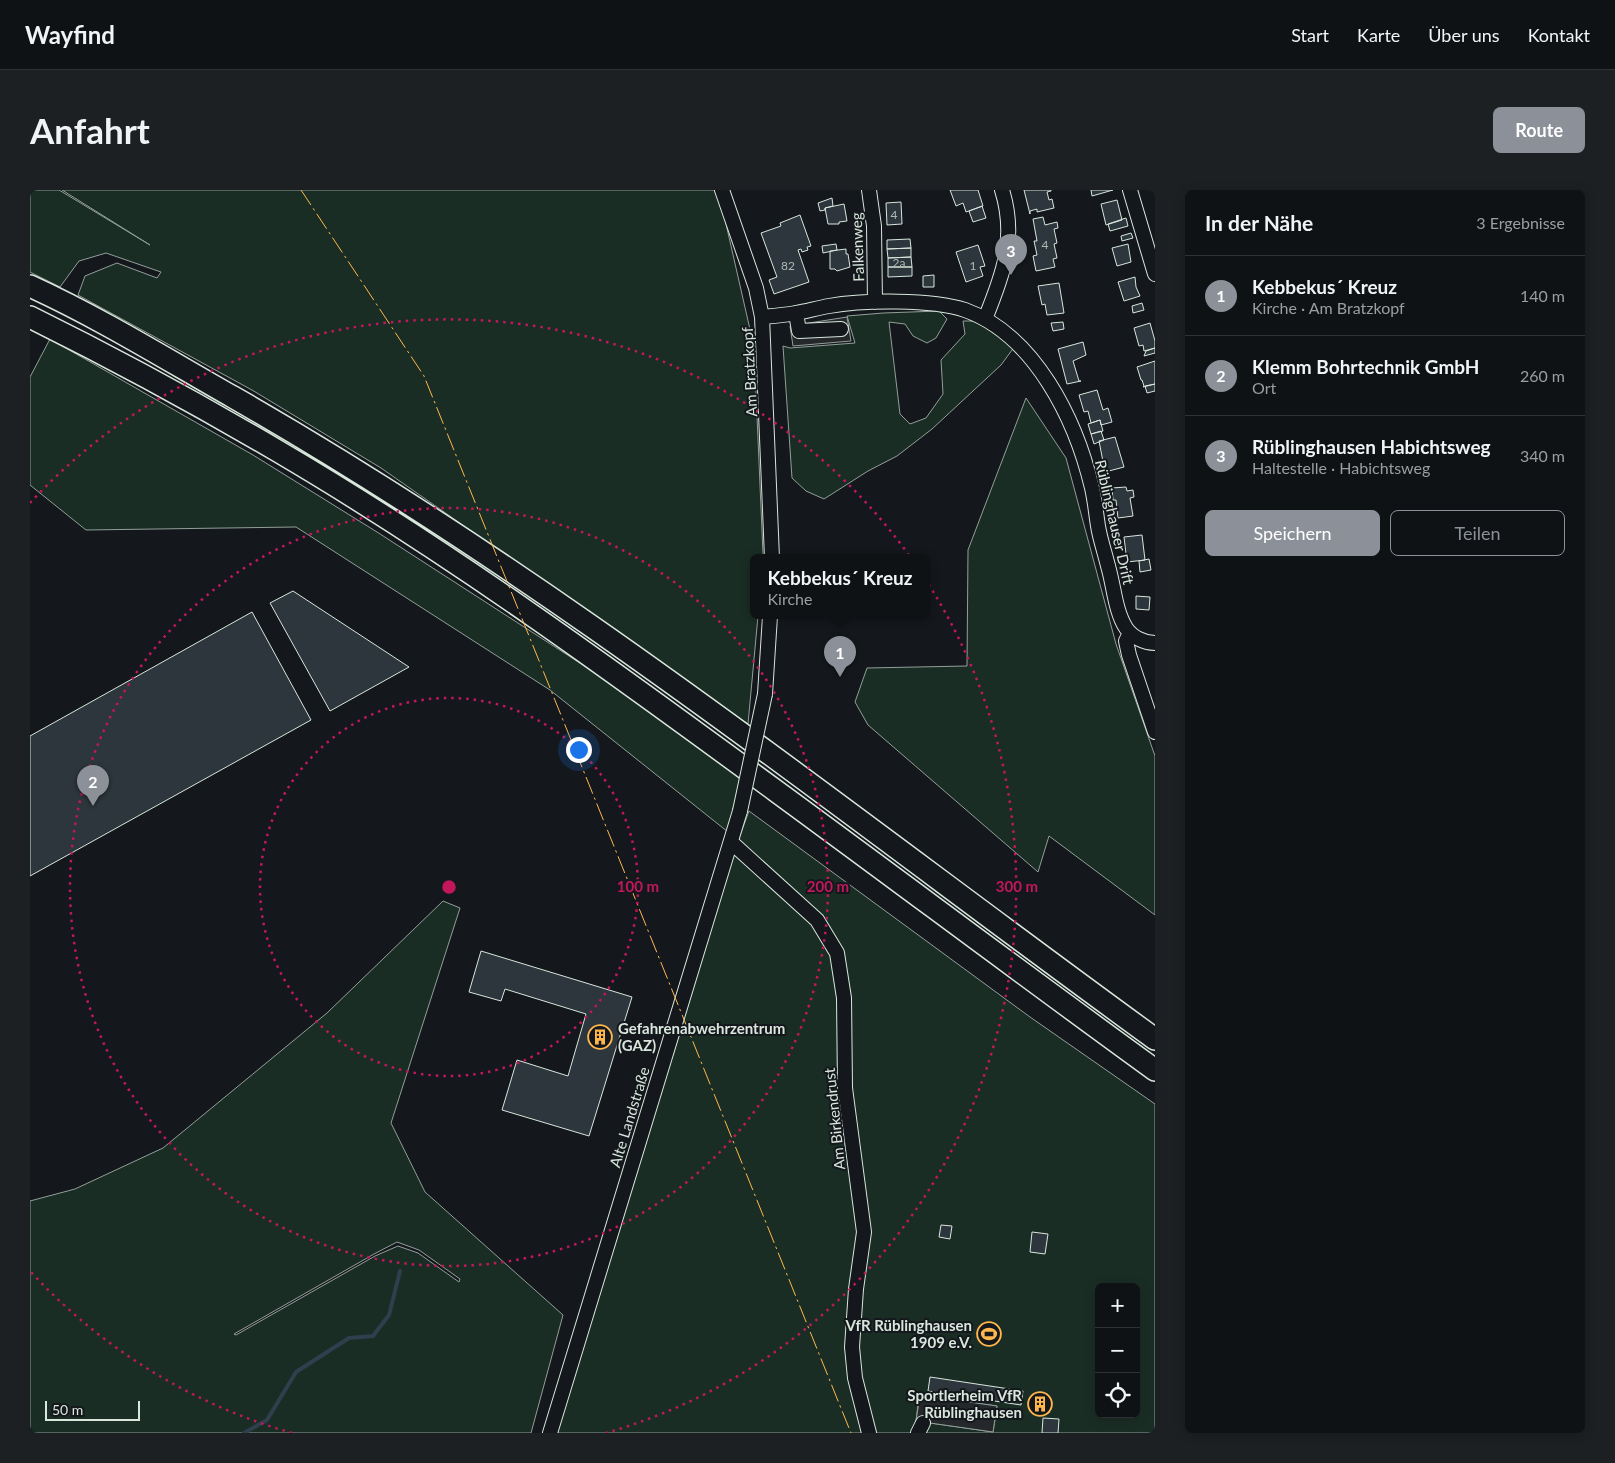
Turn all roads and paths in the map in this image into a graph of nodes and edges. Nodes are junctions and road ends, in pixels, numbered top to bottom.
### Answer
1 (722, 190) edge
2 (869, 190) edge
3 (1002, 190) edge
4 (1130, 190) edge
5 (1155, 274) edge
6 (37, 289) edge
7 (875, 302) junction
8 (796, 313) junction
9 (762, 317) junction
10 (30, 318) edge
11 (985, 319) junction
12 (840, 329) dead end
13 (772, 554) edge
14 (770, 619) edge
15 (1130, 633) junction
16 (1155, 643) edge
17 (1155, 732) edge
18 (731, 842) junction
19 (1155, 1039) edge
20 (1155, 1070) edge
21 (550, 1433) edge
22 (869, 1433) edge

1 - 9 street, Am Bratzkopf
2 - 7 street, Falkenweg
3 - 11 street
4 - 5 street
6 - 19 highway
7 - 8 street, Rüblinghauser Drift
7 - 11 street, Rüblinghauser Drift
8 - 9 street, Rüblinghauser Drift
8 - 12 street
9 - 13 street, Am Bratzkopf
10 - 20 highway
11 - 15 street, Rüblinghauser Drift
14 - 18 street, Alte Landstraße, bridge
15 - 16 street
15 - 17 street
18 - 21 street, Alte Landstraße
18 - 22 street, Am Birkendrust

